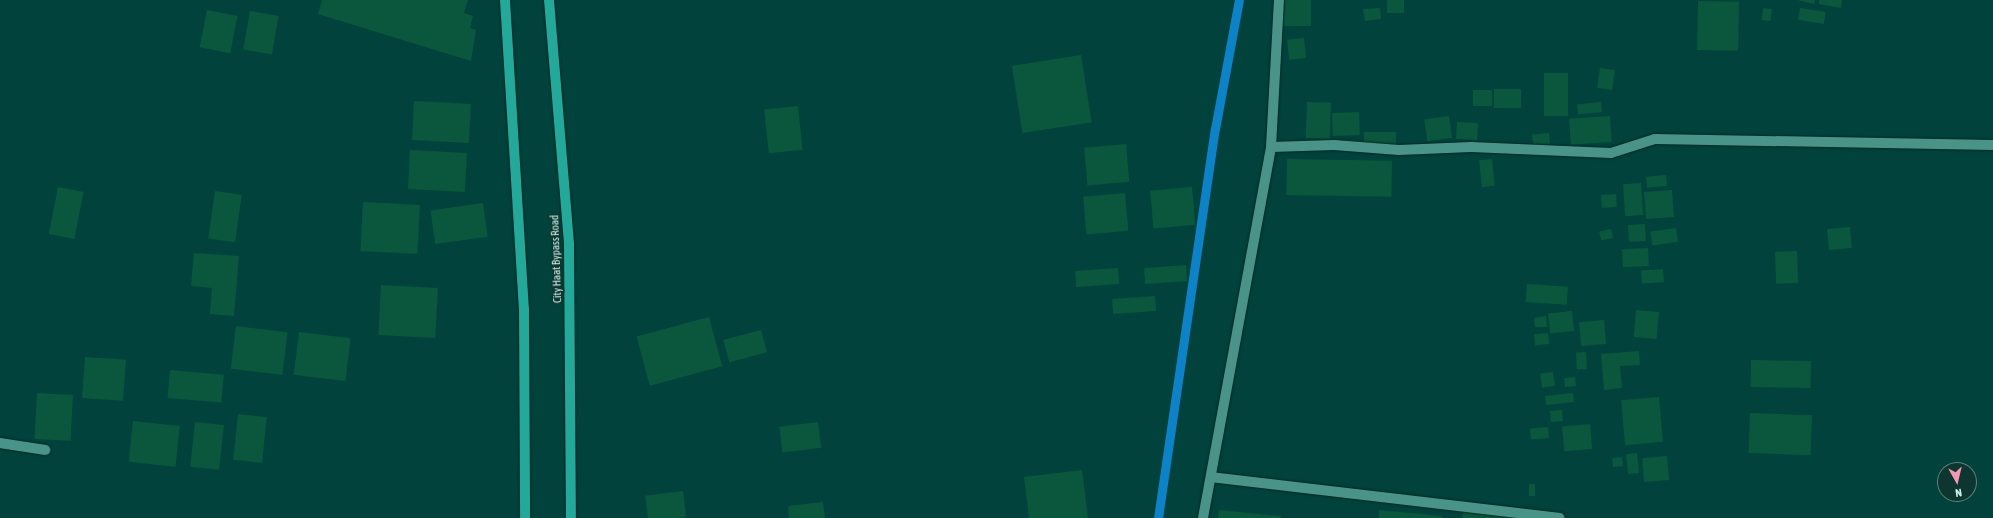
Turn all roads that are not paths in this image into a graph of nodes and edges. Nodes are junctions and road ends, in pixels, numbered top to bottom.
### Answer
1 (505, 0) edge
2 (549, 0) edge
3 (1279, 0) edge
4 (1993, 145) edge
5 (1271, 147) junction
6 (0, 443) edge
7 (45, 450) dead end
8 (1211, 477) junction
9 (525, 518) edge
10 (571, 518) edge
11 (1203, 518) edge
12 (1560, 518) edge

1 - 9 main road
2 - 10 main road, City Haat Bypass Road
3 - 5 street
4 - 5 street
5 - 8 street
6 - 7 street
8 - 11 street
8 - 12 street

